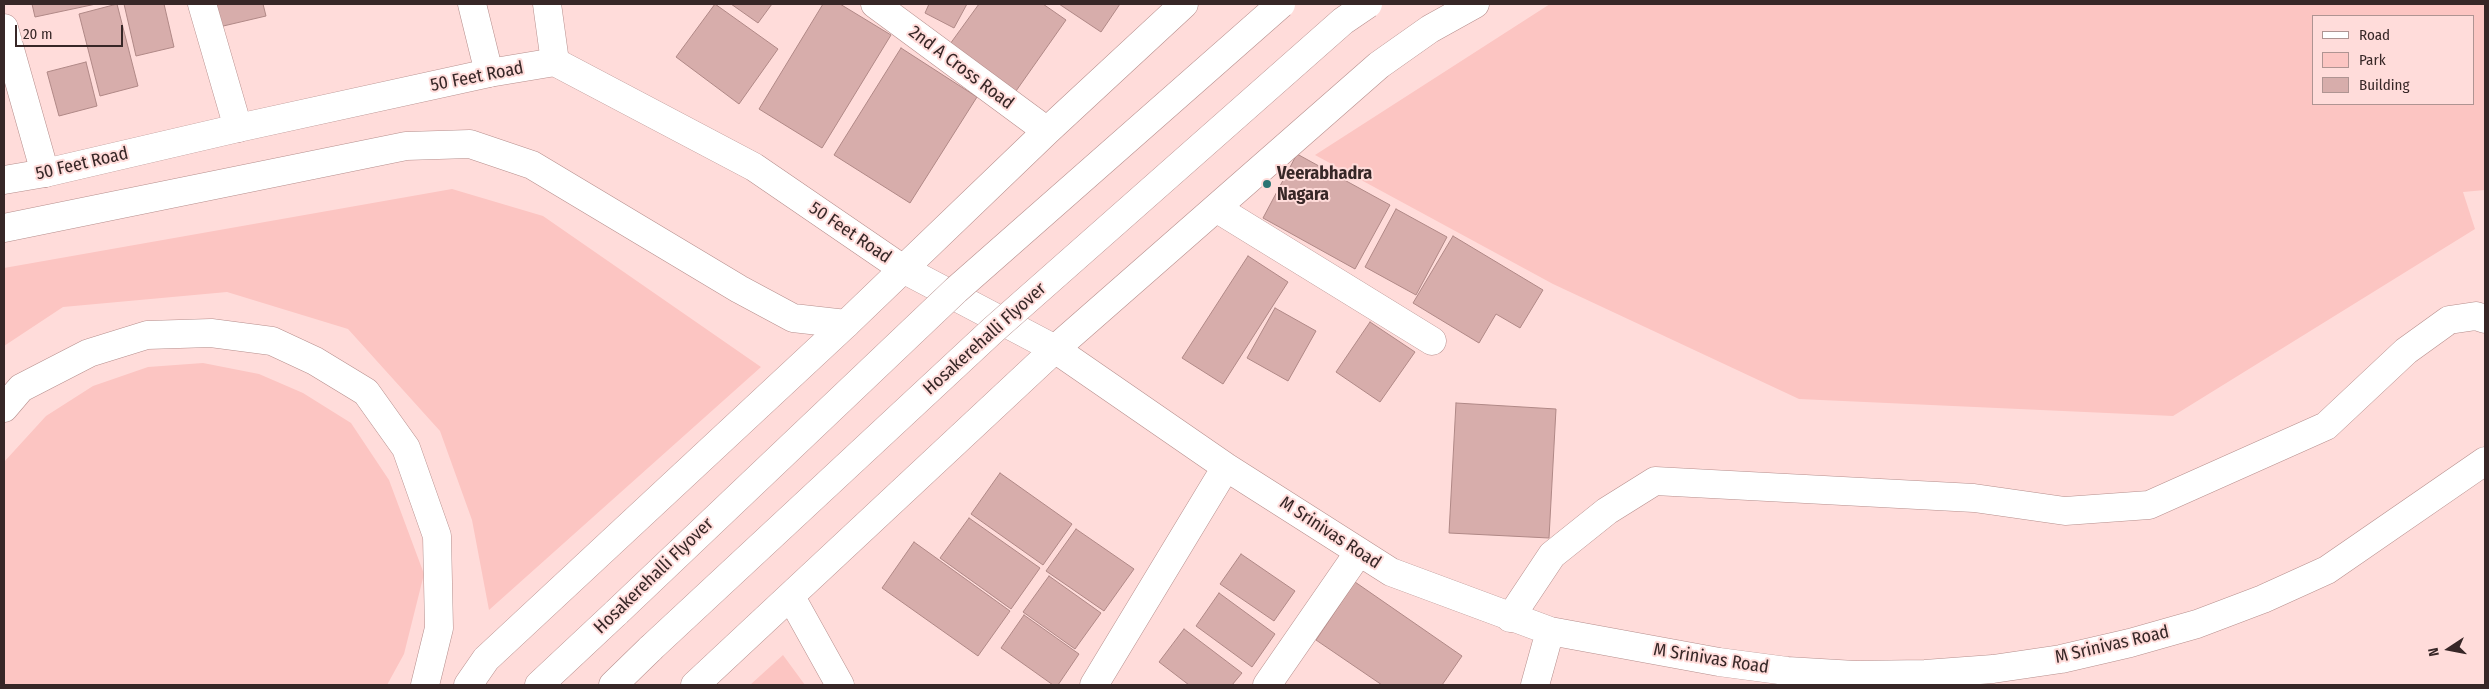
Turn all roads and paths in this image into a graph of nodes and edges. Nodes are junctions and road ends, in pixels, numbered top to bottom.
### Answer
1 (202, 4) edge
2 (472, 4) edge
3 (547, 4) edge
4 (875, 4) edge
5 (1184, 4) edge
6 (1281, 4) edge
7 (1368, 4) edge
8 (1475, 4) edge
9 (4, 28) edge
10 (555, 62) junction
11 (489, 74) junction
12 (238, 128) junction
13 (1047, 131) junction
14 (45, 173) junction
15 (4, 180) edge
16 (1216, 208) junction
17 (4, 228) edge
18 (903, 269) junction
19 (2485, 320) edge
20 (846, 324) junction
21 (1432, 341) dead end
22 (1056, 349) junction
23 (4, 408) edge
24 (2485, 461) edge
25 (1226, 467) junction
26 (1359, 552) junction
27 (791, 596) junction
28 (1510, 618) junction
29 (1550, 631) junction
30 (424, 685) edge
31 (468, 685) edge
32 (539, 685) edge
33 (612, 685) edge
34 (695, 685) edge
35 (840, 685) edge
36 (1094, 685) edge
37 (1267, 685) edge
38 (1535, 685) edge

1 - 12 main road
2 - 11 main road
3 - 10 main road
4 - 13 main road, 2nd A Cross Road
5 - 13 main road
6 - 32 main road, Hosakerehalli Flyover, bridge
7 - 33 main road, Hosakerehalli Flyover, bridge
8 - 16 main road
9 - 14 main road
10 - 11 main road, 50 Feet Road
10 - 18 main road, 50 Feet Road
11 - 12 main road, 50 Feet Road
12 - 14 main road, 50 Feet Road
13 - 18 main road
14 - 15 main road, 50 Feet Road
16 - 21 main road
16 - 22 main road
17 - 20 main road
18 - 20 main road
18 - 22 main road, 50 Feet Road
19 - 28 main road
20 - 31 main road
22 - 25 main road, M Srinivas Road
22 - 27 main road
23 - 30 main road
24 - 29 main road, M Srinivas Road
25 - 26 main road, M Srinivas Road
25 - 36 main road
26 - 28 main road, M Srinivas Road
26 - 37 main road
27 - 34 main road
27 - 35 main road
28 - 29 main road, M Srinivas Road
29 - 38 main road

